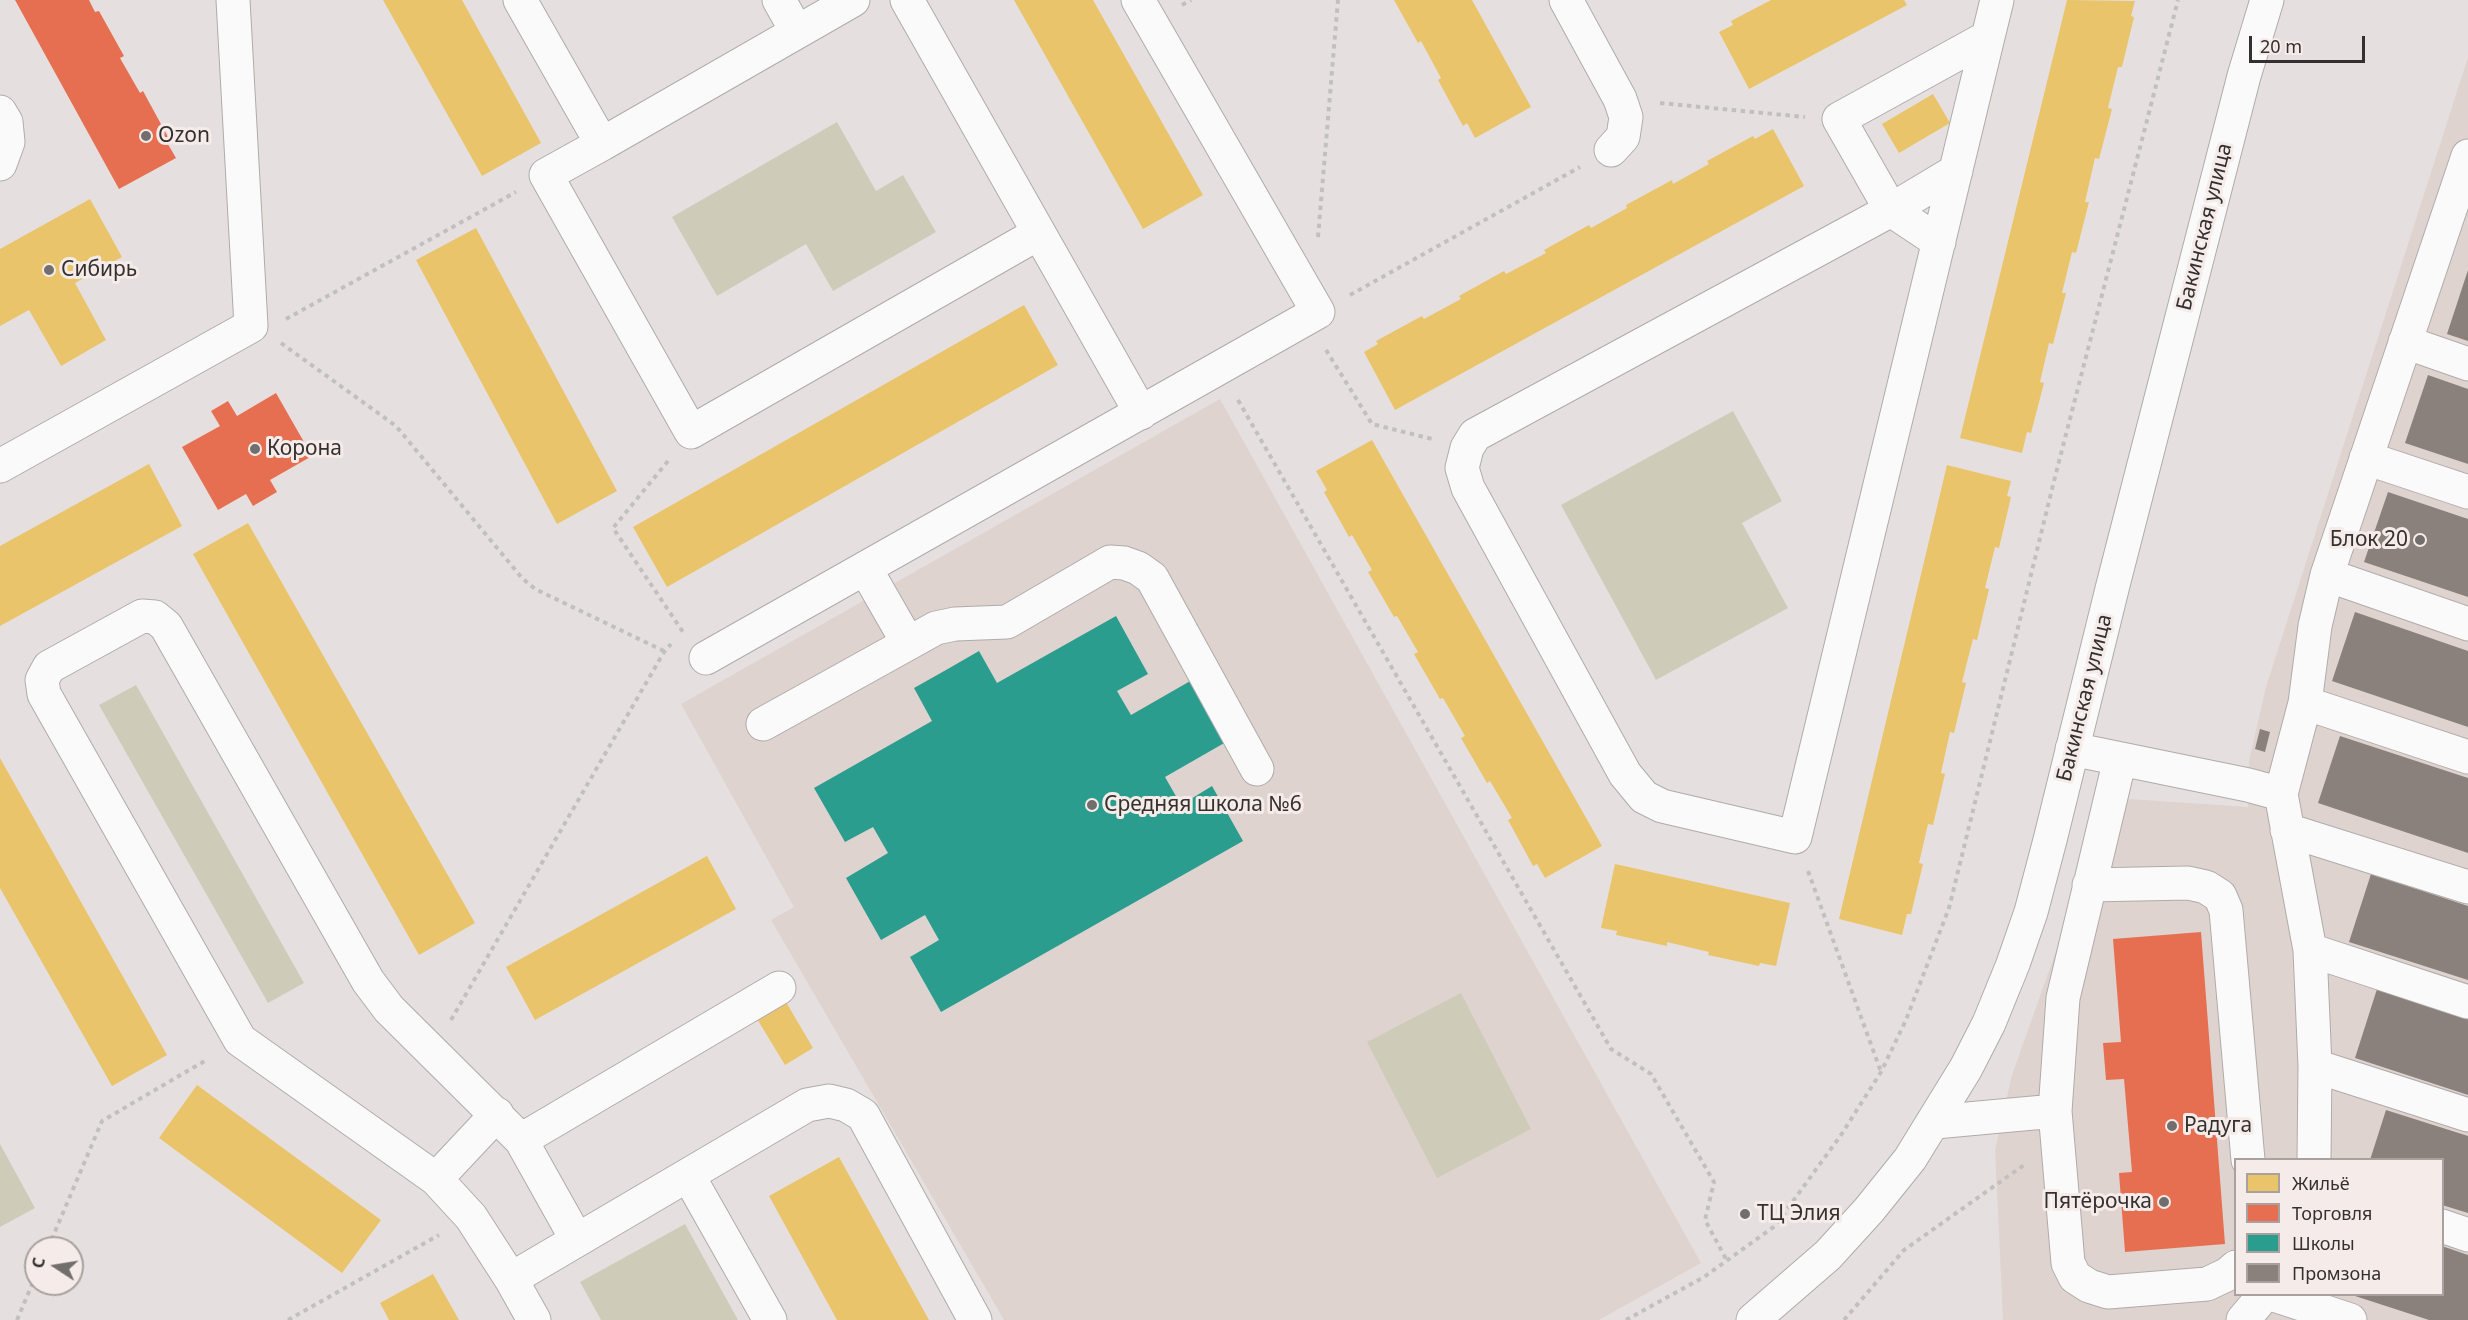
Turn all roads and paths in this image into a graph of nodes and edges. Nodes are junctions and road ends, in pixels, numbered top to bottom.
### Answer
1 (232, 0) edge
2 (520, 0) edge
3 (779, 0) edge
4 (853, 0) edge
5 (907, 0) edge
6 (1138, 0) edge
7 (1338, 0) edge
8 (1566, 0) edge
9 (1997, 0) edge
10 (2178, 0) edge
11 (2265, 1) edge
12 (797, 32) junction
13 (1988, 37) junction
14 (1620, 99) junction
15 (0, 112) edge
16 (1839, 119) junction
17 (602, 144) junction
18 (1611, 150) joint
19 (2468, 156) edge
20 (0, 165) edge
21 (1956, 171) junction
22 (546, 176) junction
23 (1891, 210) junction
24 (2456, 227) edge
25 (1039, 234) junction
26 (1939, 242) junction
27 (1318, 244) dead end
28 (1312, 315) junction
29 (258, 329) junction
30 (2405, 342) junction
31 (2468, 364) edge
32 (1220, 368) junction
33 (1141, 412) junction
34 (691, 432) junction
35 (1467, 448) junction
36 (2366, 458) junction
37 (0, 466) edge
38 (2468, 492) edge
39 (865, 568) junction
40 (2327, 575) junction
41 (2468, 624) edge
42 (908, 643) junction
43 (664, 652) junction
44 (706, 658) joint
45 (2305, 703) junction
46 (763, 724) dead end
47 (2072, 749) junction
48 (2468, 757) edge
49 (2120, 759) junction
50 (1257, 769) dead end
51 (2281, 794) junction
52 (2287, 830) junction
53 (1795, 837) junction
54 (2089, 885) junction
55 (2468, 887) edge
56 (2310, 950) junction
57 (779, 988) dead end
58 (2468, 1002) edge
59 (240, 1040) junction
60 (432, 1052) junction
61 (2315, 1066) junction
62 (1881, 1072) junction
63 (497, 1114) junction
64 (2468, 1115) edge
65 (1935, 1122) junction
66 (2056, 1126) junction
67 (521, 1140) junction
68 (2248, 1158) edge
69 (2314, 1158) edge
70 (688, 1175) junction
71 (436, 1179) junction
72 (471, 1217) junction
73 (2444, 1227) edge
74 (2468, 1234) edge
75 (53, 1236) edge
76 (577, 1240) junction
77 (1726, 1259) junction
78 (2234, 1268) edge
79 (511, 1279) junction
80 (27, 1296) edge
81 (2263, 1296) edge
82 (2277, 1296) edge
83 (17, 1320) edge
84 (288, 1320) edge
85 (534, 1320) edge
86 (770, 1320) edge
87 (975, 1320) edge
88 (1626, 1320) edge
89 (1754, 1320) edge
90 (1844, 1320) edge
91 (2243, 1320) edge
92 (2350, 1320) edge

1 - 29 street
2 - 17 street
3 - 12 street
4 - 12 street
5 - 25 street
6 - 28 street
7 - 27 path
8 - 14 street
9 - 13 street
10 - 62 path
11 - 47 street, Бакинская улица
12 - 17 street
13 - 16 street
13 - 21 street
14 - 16 path
14 - 18 street
15 - 20 street
16 - 23 street
17 - 22 street
18 - 28 path
19 - 24 street
21 - 23 street
21 - 26 street
22 - 29 path
22 - 34 street
23 - 26 street
23 - 35 street
24 - 30 street
25 - 33 street
25 - 34 street
26 - 53 street
28 - 32 street
28 - 35 path
29 - 37 street
29 - 43 path
30 - 31 street
30 - 36 street
32 - 33 street
32 - 77 path
33 - 39 street
34 - 43 path
35 - 53 street
36 - 38 street
36 - 40 street
39 - 42 street
39 - 44 street
40 - 41 street
40 - 45 street
42 - 46 street
42 - 50 street
43 - 44 path
43 - 60 path
45 - 48 street
45 - 51 street
47 - 49 street
47 - 65 street, Бакинская улица
49 - 51 street
49 - 54 street
51 - 52 street
52 - 55 street
52 - 56 street
53 - 62 path
54 - 66 street
54 - 68 street
56 - 58 street
56 - 61 street
57 - 67 street
59 - 60 street
59 - 71 street
59 - 75 path
60 - 63 street
61 - 64 street
61 - 69 street
62 - 77 path
63 - 67 street
63 - 71 street
65 - 66 street
65 - 89 street, Бакинская улица
66 - 78 street
66 - 90 path
67 - 76 street
70 - 76 street
70 - 86 street
70 - 87 street
71 - 72 street
72 - 79 street
72 - 84 path
73 - 74 street
76 - 79 street
77 - 88 path
79 - 85 street
80 - 83 path
81 - 91 street
82 - 92 street

